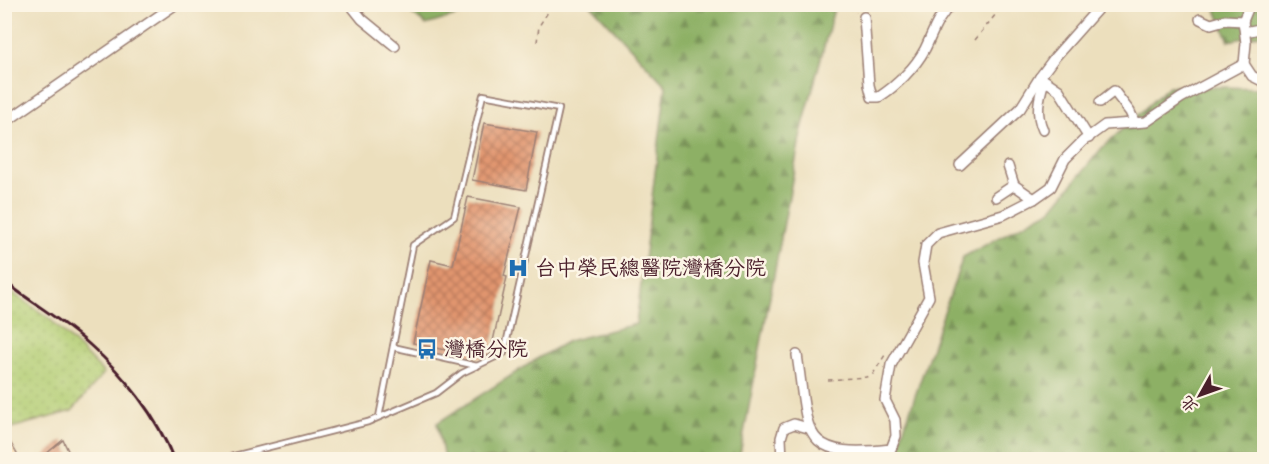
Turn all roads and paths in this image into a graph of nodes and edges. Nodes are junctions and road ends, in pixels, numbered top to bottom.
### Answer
1 (176, 4) edge
2 (350, 4) edge
3 (549, 4) edge
4 (952, 4) edge
5 (1014, 4) edge
6 (1102, 4) edge
7 (1250, 4) edge
8 (864, 18) dead end
9 (1200, 18) dead end
10 (1243, 21) junction
11 (1264, 28) edge
12 (1245, 32) junction
13 (975, 40) dead end
14 (537, 42) dead end
15 (395, 46) dead end
16 (1244, 64) junction
17 (1042, 79) junction
18 (1264, 81) edge
19 (1100, 102) dead end
20 (4, 123) edge
21 (1135, 123) junction
22 (1043, 130) dead end
23 (1089, 138) junction
24 (960, 165) dead end
25 (1008, 166) dead end
26 (1014, 184) junction
27 (996, 196) dead end
28 (1034, 199) junction
29 (393, 347) junction
30 (897, 351) junction
31 (797, 355) dead end
32 (477, 366) junction
33 (828, 380) dead end
34 (379, 417) junction
35 (808, 428) junction
36 (4, 446) edge
37 (12, 459) edge
38 (218, 459) edge
39 (782, 459) edge

1 - 20 street
2 - 15 street
3 - 14 path
4 - 8 street
5 - 13 path
6 - 17 street
7 - 10 street
9 - 10 street
10 - 12 street
11 - 12 street
12 - 16 street
16 - 18 street
16 - 21 street
17 - 22 street
17 - 23 street
17 - 24 street
19 - 21 street
21 - 23 street
23 - 28 street
25 - 26 street
26 - 27 street
26 - 28 street
28 - 30 street
29 - 32 lane
29 - 32 lane
29 - 34 lane
30 - 33 path
30 - 35 street
31 - 35 street
32 - 34 lane
34 - 38 lane
35 - 39 street
36 - 37 main road

